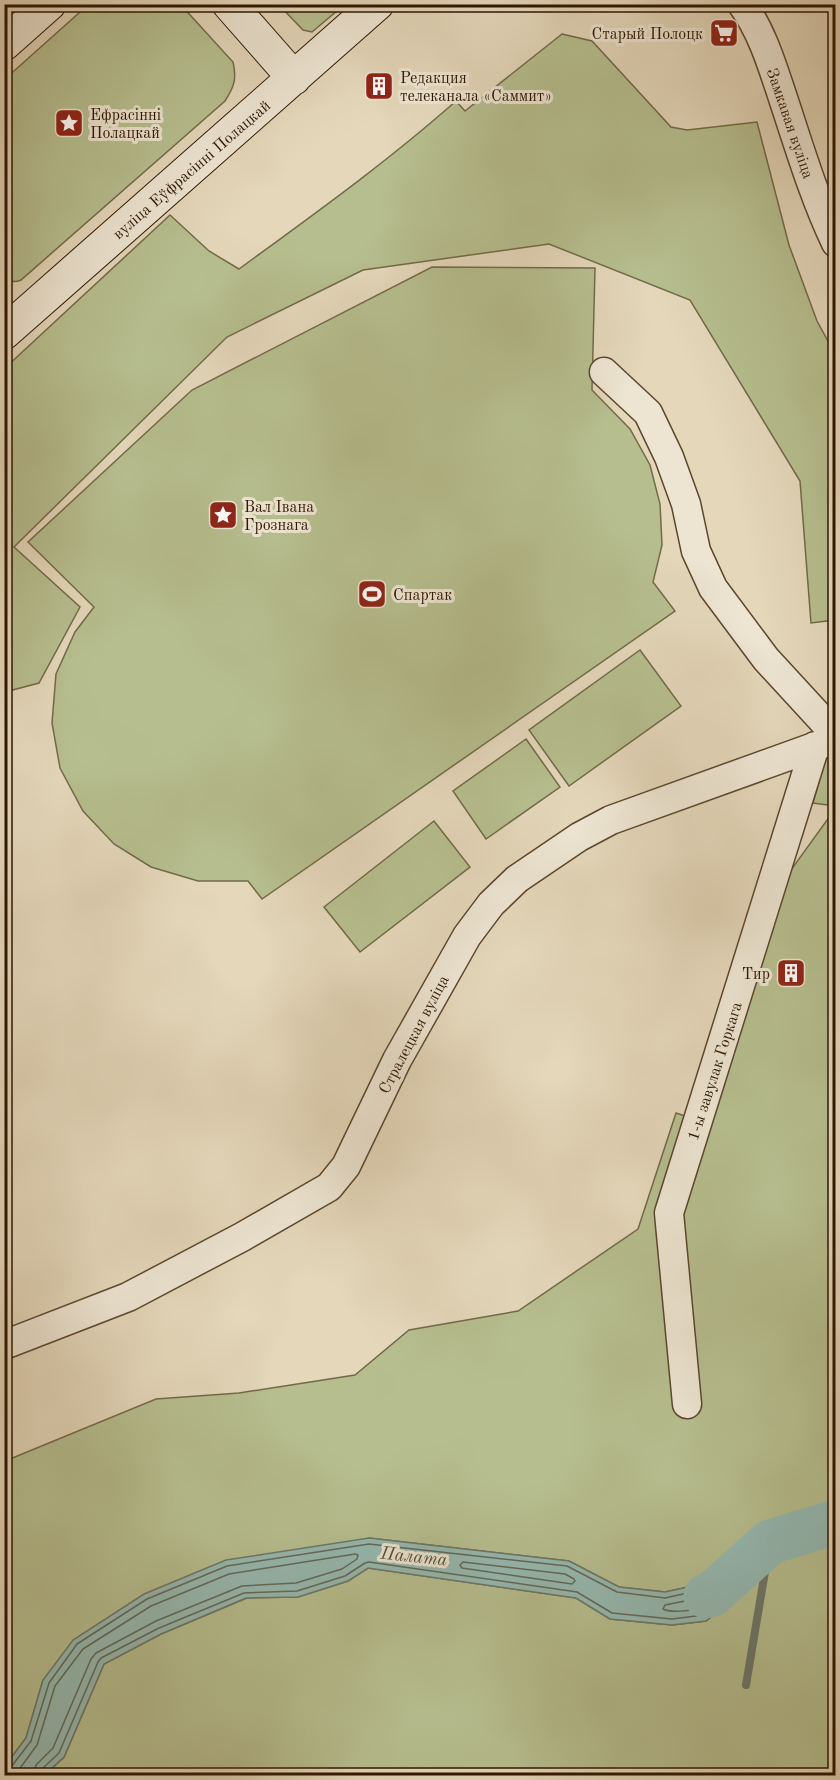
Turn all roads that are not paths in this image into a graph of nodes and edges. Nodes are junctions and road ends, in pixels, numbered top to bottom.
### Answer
1 (50, 4) edge
2 (229, 4) edge
3 (377, 4) edge
4 (742, 4) edge
5 (4, 44) edge
6 (294, 78) junction
7 (836, 243) edge
8 (7, 325) edge
9 (604, 372) dead end
10 (829, 741) edge
11 (4, 1345) edge
12 (687, 1404) dead end

1 - 5 main road
2 - 6 main road
3 - 6 main road, вуліца Еўфрасінні Полацкай
4 - 7 street, Замкавая вуліца
6 - 8 main road, вуліца Еўфрасінні Полацкай
9 - 10 street
10 - 11 street, Стралецкая вуліца
10 - 12 street, 1-ы завулак Горкага

